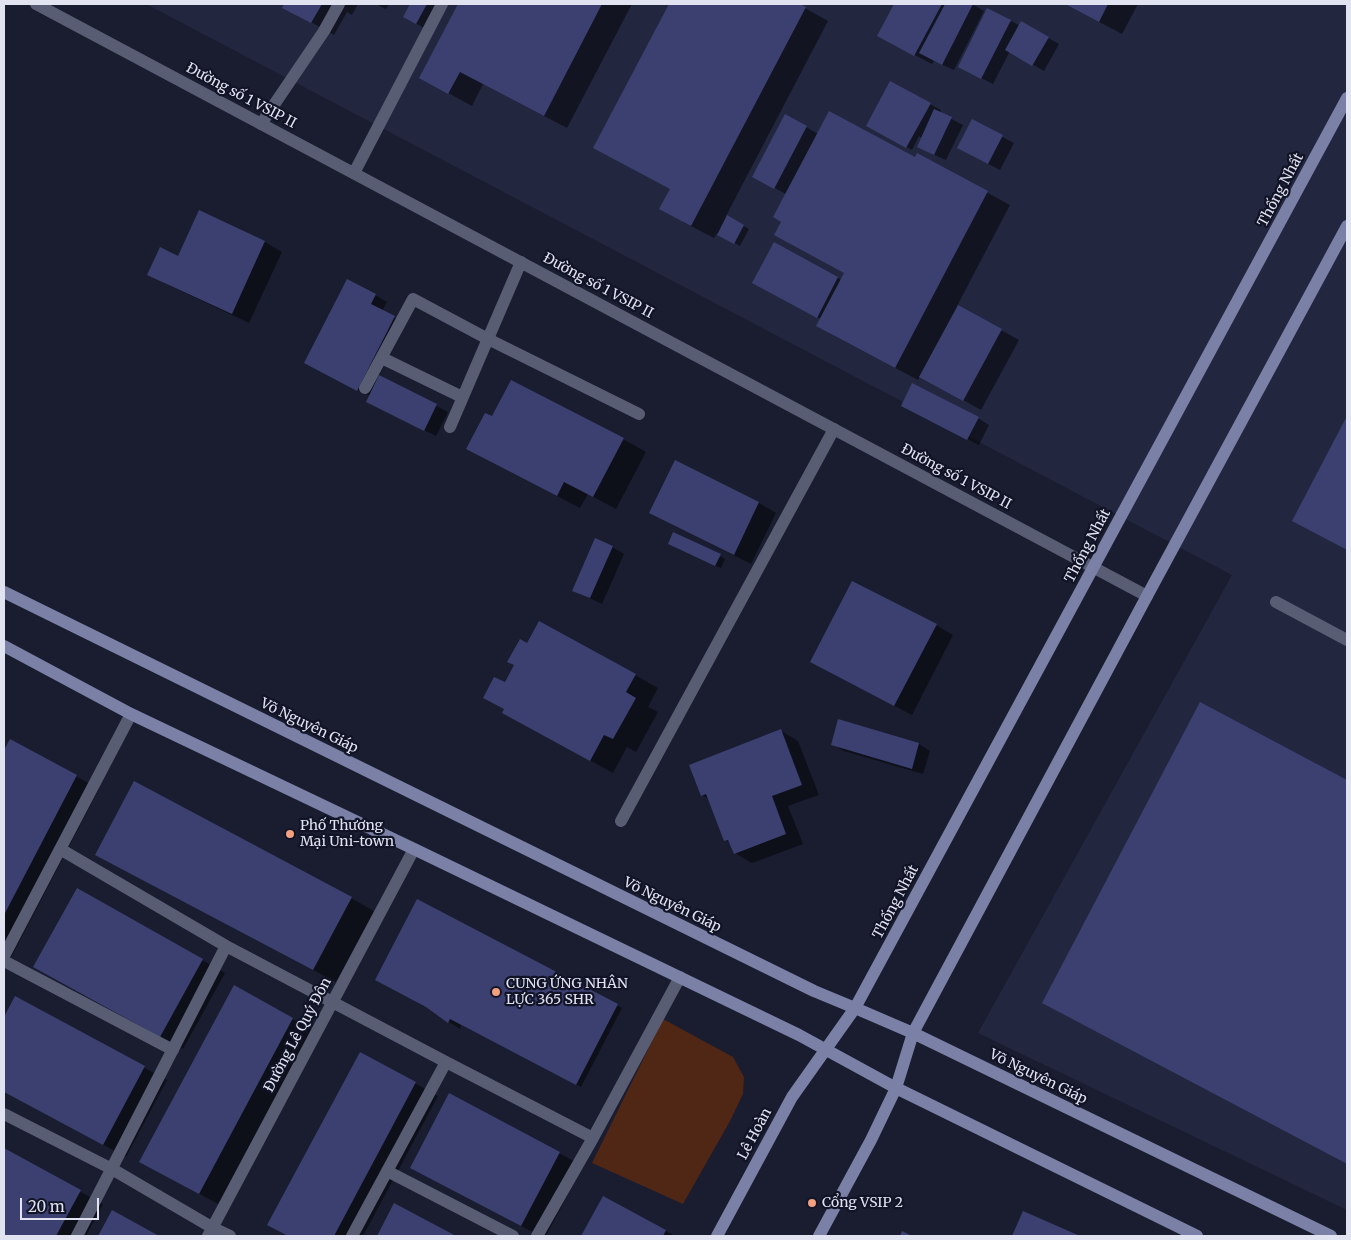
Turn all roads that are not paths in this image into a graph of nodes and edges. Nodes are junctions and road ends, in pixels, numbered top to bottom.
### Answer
1 (36, 4) edge
2 (339, 4) edge
3 (442, 4) edge
4 (1347, 98) edge
5 (261, 124) junction
6 (354, 173) junction
7 (1347, 226) edge
8 (521, 262) junction
9 (488, 338) junction
10 (382, 358) junction
11 (365, 388) dead end
12 (462, 398) junction
13 (639, 414) dead end
14 (450, 427) dead end
15 (834, 429) junction
16 (1094, 567) junction
17 (4, 592) edge
18 (1147, 596) junction
19 (1276, 602) dead end
20 (1347, 640) edge
21 (4, 646) edge
22 (131, 714) junction
23 (620, 821) dead end
24 (60, 849) junction
25 (414, 849) junction
26 (226, 946) junction
27 (4, 956) edge
28 (4, 961) edge
29 (680, 977) junction
30 (333, 1002) junction
31 (855, 1008) junction
32 (913, 1033) junction
33 (826, 1049) junction
34 (173, 1050) junction
35 (446, 1062) junction
36 (896, 1088) junction
37 (4, 1114) edge
38 (593, 1138) junction
39 (112, 1169) junction
40 (387, 1171) junction
41 (210, 1232) edge
42 (77, 1236) edge
43 (230, 1236) edge
44 (352, 1236) edge
45 (513, 1236) edge
46 (537, 1236) edge
47 (717, 1236) edge
48 (819, 1236) edge
49 (1198, 1236) edge
50 (1331, 1236) edge

1 - 5 street, Đường số 1 VSIP II
2 - 5 street
3 - 6 street
4 - 16 main road, Thống Nhất
5 - 6 street, Đường số 1 VSIP II
6 - 8 street, Đường số 1 VSIP II
7 - 18 main road
8 - 9 street
8 - 15 street, Đường số 1 VSIP II
9 - 10 street
9 - 12 street
9 - 13 street
10 - 11 street
10 - 12 street
12 - 14 street
15 - 16 street, Đường số 1 VSIP II
15 - 23 street
16 - 18 street, Đường số 1 VSIP II
16 - 31 main road, Thống Nhất
17 - 31 main road, Võ Nguyên Giáp
18 - 32 main road
19 - 20 street
21 - 22 main road
22 - 24 street
22 - 25 main road
24 - 26 street
24 - 27 street
25 - 29 main road
25 - 30 street, Đường Lê Quý Đôn
26 - 30 street
26 - 34 street
28 - 34 street
29 - 33 main road
29 - 38 street
30 - 35 street
30 - 41 street, Đường Lê Quý Đôn
31 - 32 main road, Võ Nguyên Giáp
31 - 33 main road, Thống Nhất
32 - 36 main road
32 - 50 main road, Võ Nguyên Giáp
33 - 36 main road
33 - 47 main road, Lê Hoàn
34 - 39 street
35 - 38 street
35 - 40 street
36 - 48 main road
36 - 49 main road
37 - 39 street
38 - 46 street
39 - 41 street
39 - 42 street
40 - 44 street
40 - 45 street
41 - 43 street

